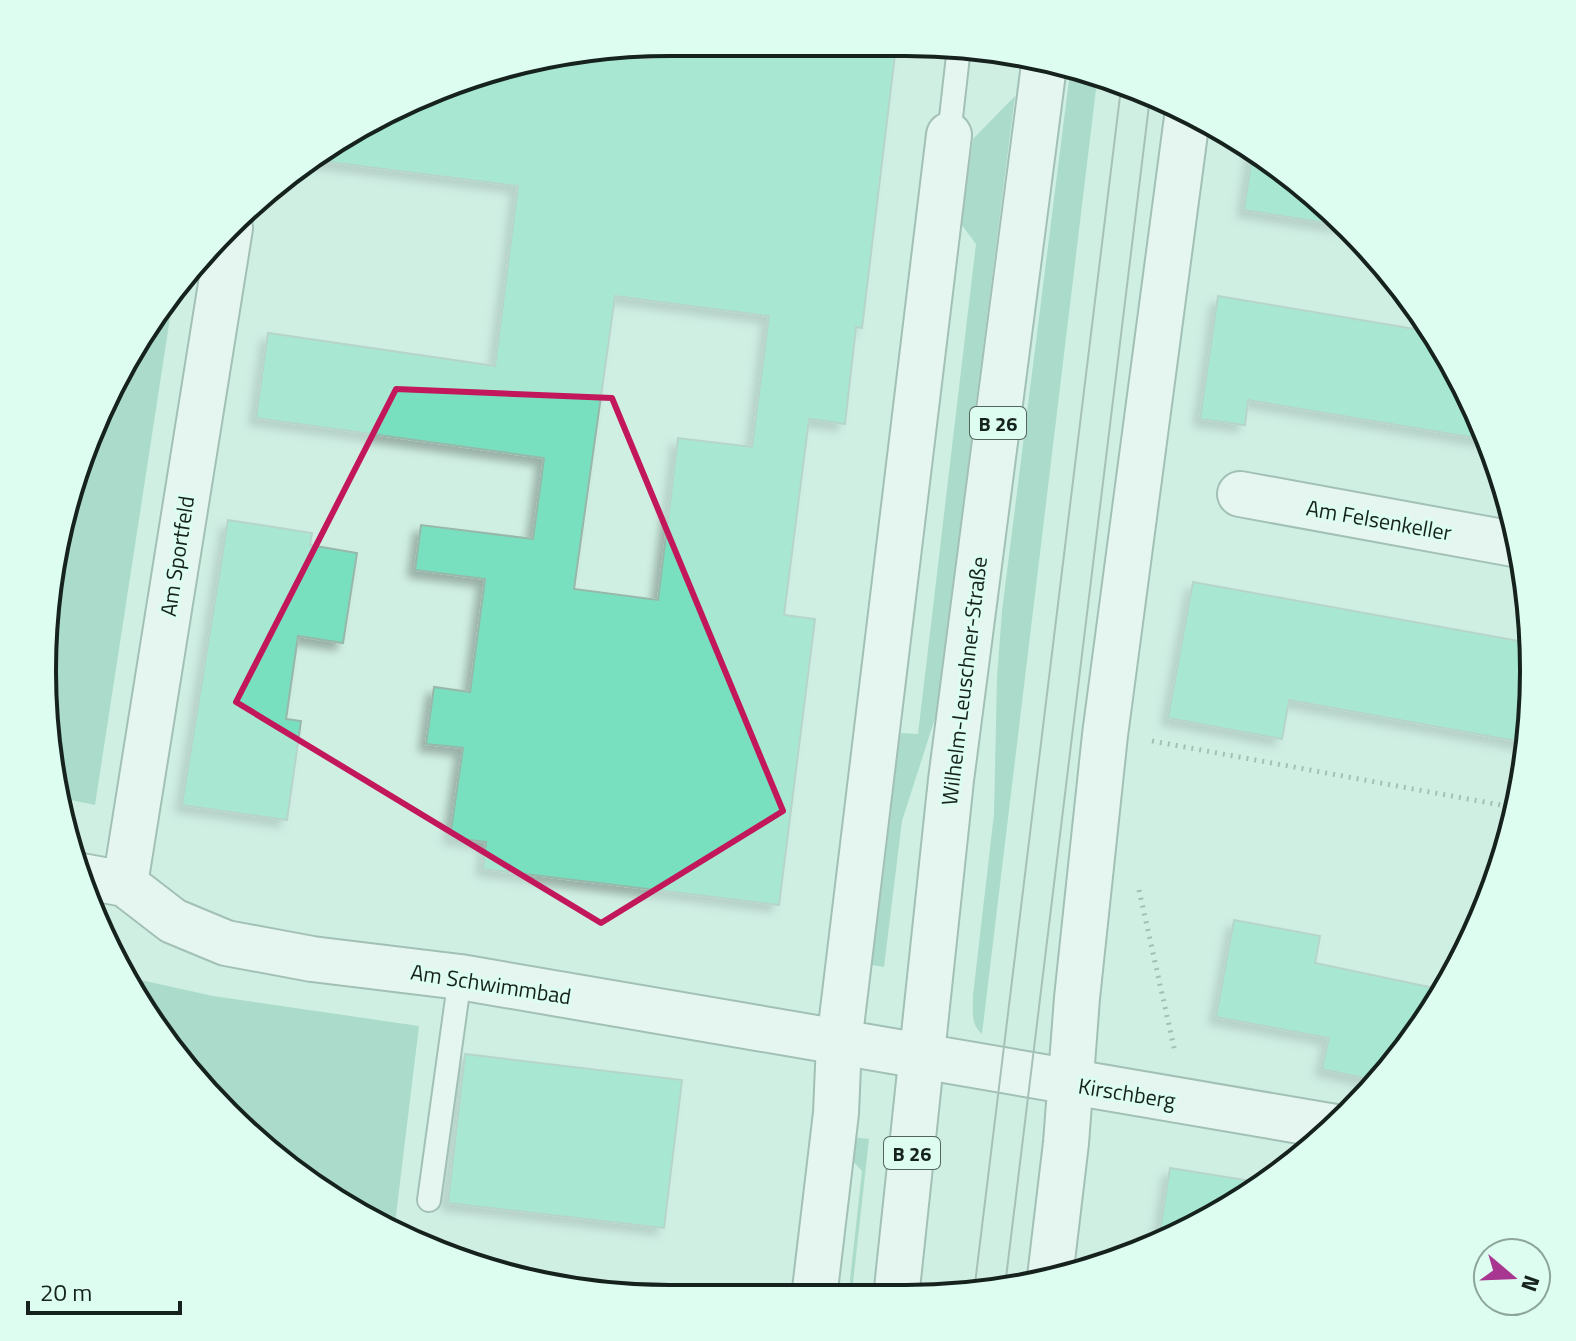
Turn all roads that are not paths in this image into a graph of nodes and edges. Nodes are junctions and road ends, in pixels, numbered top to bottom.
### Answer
1 (958, 58) edge
2 (1043, 72) edge
3 (1186, 124) edge
4 (949, 135) joint
5 (227, 245) edge
6 (1240, 494) dead end
7 (1506, 543) edge
8 (93, 878) edge
9 (125, 884) junction
10 (460, 977) junction
11 (839, 1043) junction
12 (920, 1056) junction
13 (1072, 1084) junction
14 (1320, 1124) edge
15 (429, 1200) dead end
16 (1051, 1267) edge
17 (816, 1285) edge
18 (897, 1285) edge

1 - 4 lane
2 - 12 street, Wilhelm-Leuschner-Straße / B 26
3 - 13 street
4 - 11 street
5 - 9 street, Am Sportfeld
6 - 7 street, Am Felsenkeller
8 - 9 street, Am Schwimmbad
9 - 10 street, Am Schwimmbad
10 - 11 street, Am Schwimmbad
10 - 15 lane
11 - 12 street, Am Schwimmbad
11 - 17 street
12 - 13 street, Kirschberg
12 - 18 street, Wilhelm-Leuschner-Straße / B 26
13 - 14 street, Kirschberg
13 - 16 street

